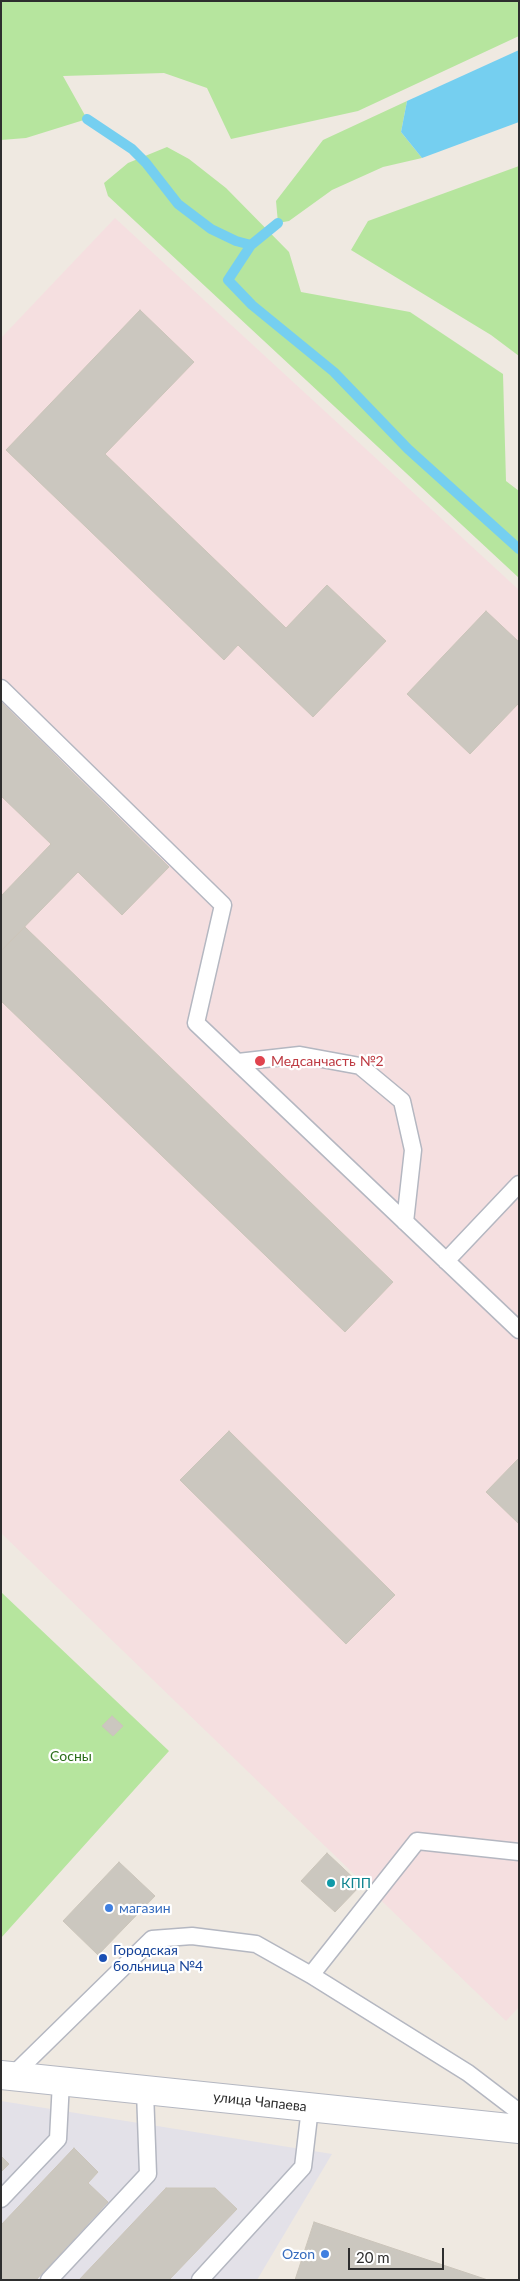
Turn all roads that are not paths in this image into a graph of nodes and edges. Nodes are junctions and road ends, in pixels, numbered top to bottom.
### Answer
1 (1, 688) edge
2 (238, 1062) junction
3 (519, 1184) edge
4 (405, 1222) junction
5 (446, 1261) junction
6 (519, 1330) edge
7 (519, 1852) edge
8 (311, 1975) junction
9 (6, 2076) edge
10 (62, 2082) junction
11 (145, 2091) junction
12 (310, 2108) junction
13 (519, 2112) edge
14 (519, 2129) edge
15 (1, 2199) edge
16 (50, 2280) edge
17 (200, 2280) edge

1 - 2 lane
2 - 4 lane
2 - 4 lane
3 - 5 lane
4 - 5 lane
5 - 6 lane
7 - 8 lane
8 - 9 lane
8 - 13 lane
9 - 10 street, улица Чапаева
10 - 11 street, улица Чапаева
10 - 15 lane
11 - 12 street, улица Чапаева
11 - 16 lane
12 - 14 street, улица Чапаева
12 - 17 lane

